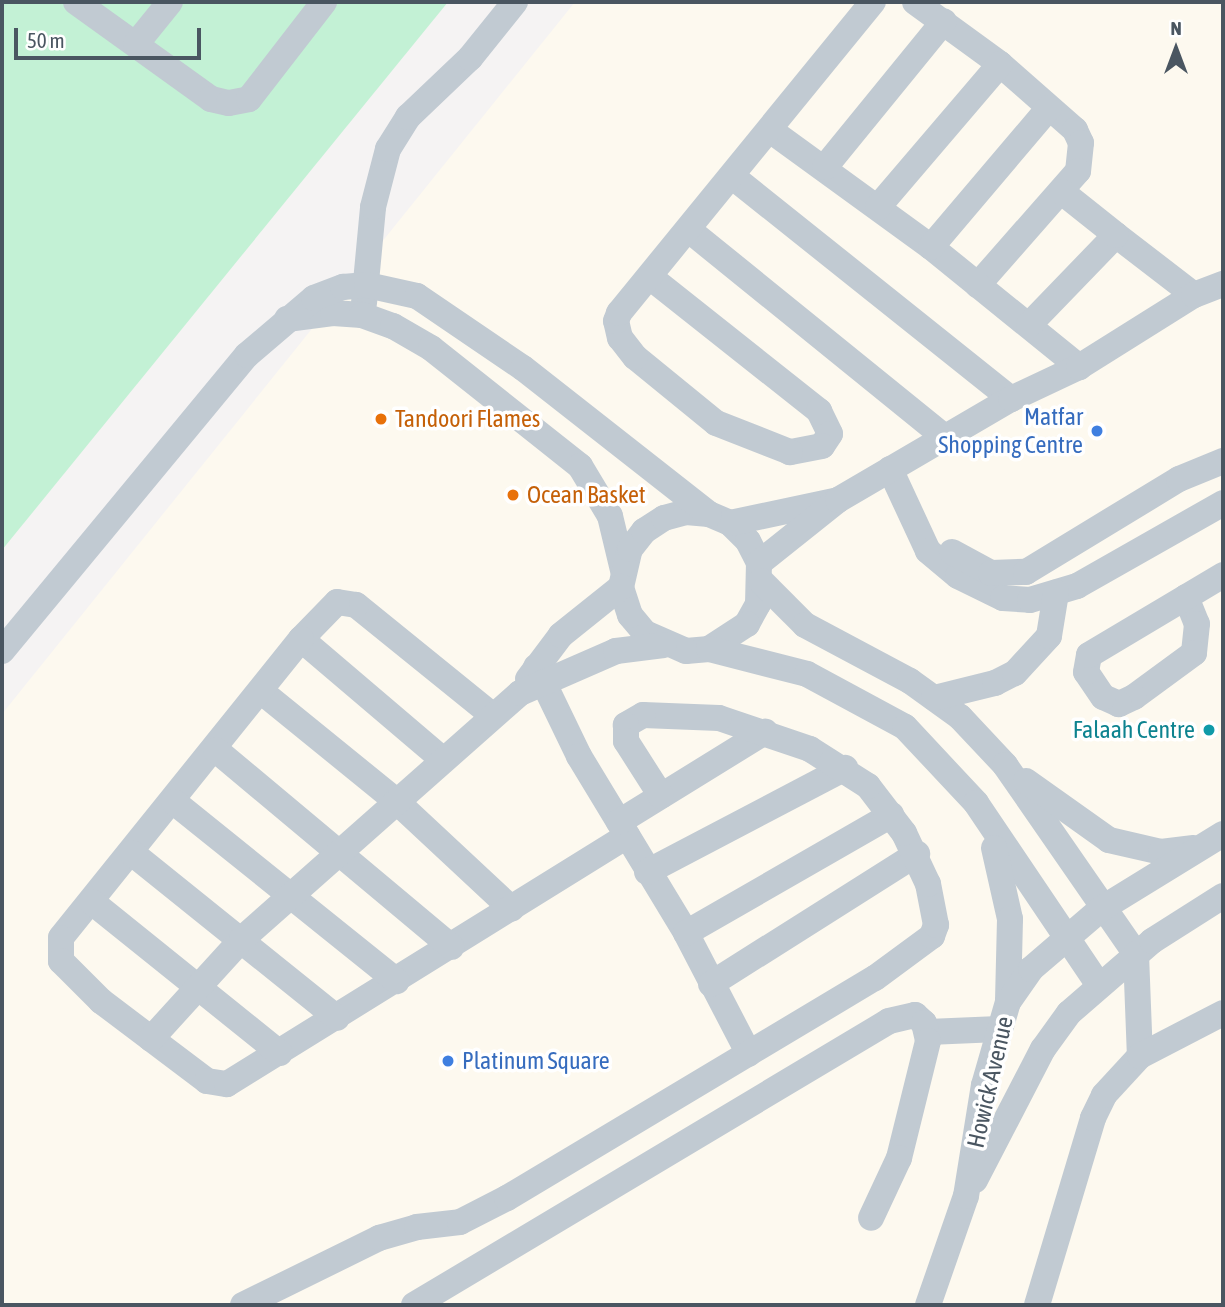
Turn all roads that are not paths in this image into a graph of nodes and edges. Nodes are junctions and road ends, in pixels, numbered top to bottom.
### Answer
1 (76, 2) edge
2 (170, 2) edge
3 (324, 2) edge
4 (515, 2) edge
5 (873, 2) edge
6 (915, 2) edge
7 (944, 21) junction
8 (136, 44) junction
9 (1000, 64) junction
10 (1049, 108) junction
11 (770, 130) junction
12 (825, 167) junction
13 (733, 177) junction
14 (1062, 192) junction
15 (878, 207) junction
16 (689, 230) junction
17 (1116, 235) junction
18 (931, 247) junction
19 (650, 277) junction
20 (1223, 284) edge
21 (367, 285) junction
22 (978, 285) junction
23 (1194, 295) junction
24 (362, 315) junction
25 (287, 319) junction
26 (1029, 325) junction
27 (1079, 367) junction
28 (1012, 399) junction
29 (945, 437) junction
30 (1223, 461) edge
31 (890, 469) junction
32 (838, 500) junction
33 (1223, 503) edge
34 (915, 518) junction
35 (719, 519) junction
36 (760, 572) junction
37 (1026, 572) junction
38 (1223, 575) edge
39 (622, 578) junction
40 (1056, 593) junction
41 (1186, 597) dead end
42 (1030, 600) junction
43 (7, 636) edge
44 (301, 639) junction
45 (664, 645) junction
46 (709, 649) junction
47 (534, 681) junction
48 (262, 692) junction
49 (934, 698) junction
50 (492, 715) junction
51 (765, 732) junction
52 (216, 750) junction
53 (442, 759) junction
54 (1005, 765) junction
55 (845, 768) junction
56 (661, 796) junction
57 (396, 801) junction
58 (174, 802) junction
59 (976, 803) junction
60 (891, 815) junction
61 (623, 829) junction
62 (1213, 840) edge
63 (338, 849) junction
64 (132, 853) junction
65 (917, 854) junction
66 (648, 872) junction
67 (1223, 896) edge
68 (291, 897) junction
69 (92, 902) junction
70 (512, 909) junction
71 (1101, 909) junction
72 (686, 933) junction
73 (1065, 937) junction
74 (242, 939) junction
75 (452, 947) junction
76 (1136, 954) junction
77 (397, 982) junction
78 (196, 984) junction
79 (711, 984) junction
80 (1098, 984) junction
81 (1008, 1002) junction
82 (1223, 1013) edge
83 (337, 1018) junction
84 (999, 1028) junction
85 (928, 1032) junction
86 (151, 1039) junction
87 (280, 1053) junction
88 (748, 1054) junction
89 (1140, 1056) junction
90 (966, 1196) junction
91 (871, 1218) dead end
92 (243, 1305) edge
93 (414, 1305) edge
94 (928, 1305) edge
95 (1037, 1305) edge

1 - 8 street
2 - 8 street
3 - 8 street
4 - 21 street
5 - 11 street
6 - 7 street
7 - 9 street
7 - 12 street
9 - 10 street
9 - 15 street
10 - 14 street
10 - 18 street
11 - 12 street
11 - 13 street
12 - 15 street
13 - 16 street
13 - 28 street
14 - 17 street
14 - 22 street
15 - 18 street
16 - 19 street
16 - 29 street
17 - 23 street
17 - 26 street
18 - 22 street
19 - 19 street
20 - 23 street
21 - 24 street
21 - 25 street
21 - 35 street
22 - 26 street
23 - 27 street
24 - 25 street
24 - 39 street
25 - 43 street
26 - 27 street
27 - 28 street
28 - 29 street
29 - 31 street
30 - 37 street
31 - 32 street
31 - 34 street
32 - 35 street
32 - 36 street
33 - 40 street
34 - 37 street
34 - 42 street
35 - 36 street
35 - 39 street
36 - 46 street
36 - 49 street
37 - 42 street
38 - 41 street
39 - 45 street
39 - 47 street
40 - 42 street
40 - 49 street
44 - 48 street
44 - 50 street
44 - 53 street
45 - 46 street
45 - 47 street
46 - 59 street
47 - 50 street
47 - 61 street
48 - 52 street
48 - 57 street
49 - 54 street
50 - 53 street
51 - 55 street
51 - 56 street
51 - 56 street
52 - 58 street
52 - 63 street
53 - 57 street
54 - 62 street
54 - 71 street
55 - 60 street
55 - 66 street
56 - 61 street
57 - 63 street
57 - 70 street
58 - 64 street
58 - 68 street
59 - 73 street
59 - 81 street
60 - 65 street
60 - 72 street
61 - 66 street
61 - 70 street
62 - 71 street, Howick Avenue
63 - 68 street
63 - 75 street
64 - 69 street
64 - 74 street
65 - 79 street
65 - 88 street
66 - 72 street
67 - 76 street
68 - 74 street
68 - 77 street
69 - 78 street
69 - 86 street
70 - 75 street
71 - 73 street, Howick Avenue
71 - 76 street
72 - 79 street
73 - 80 street
73 - 81 street, Howick Avenue
74 - 78 street
74 - 83 street
75 - 77 street
76 - 80 street
76 - 89 street
77 - 83 street
78 - 86 street
78 - 87 street
79 - 88 street
80 - 90 street
81 - 84 street, Howick Avenue
82 - 89 street
83 - 87 street
84 - 85 street
84 - 90 street, Howick Avenue
85 - 91 street
85 - 93 street
86 - 87 street
88 - 92 street
89 - 95 street
90 - 94 street, Howick Avenue

